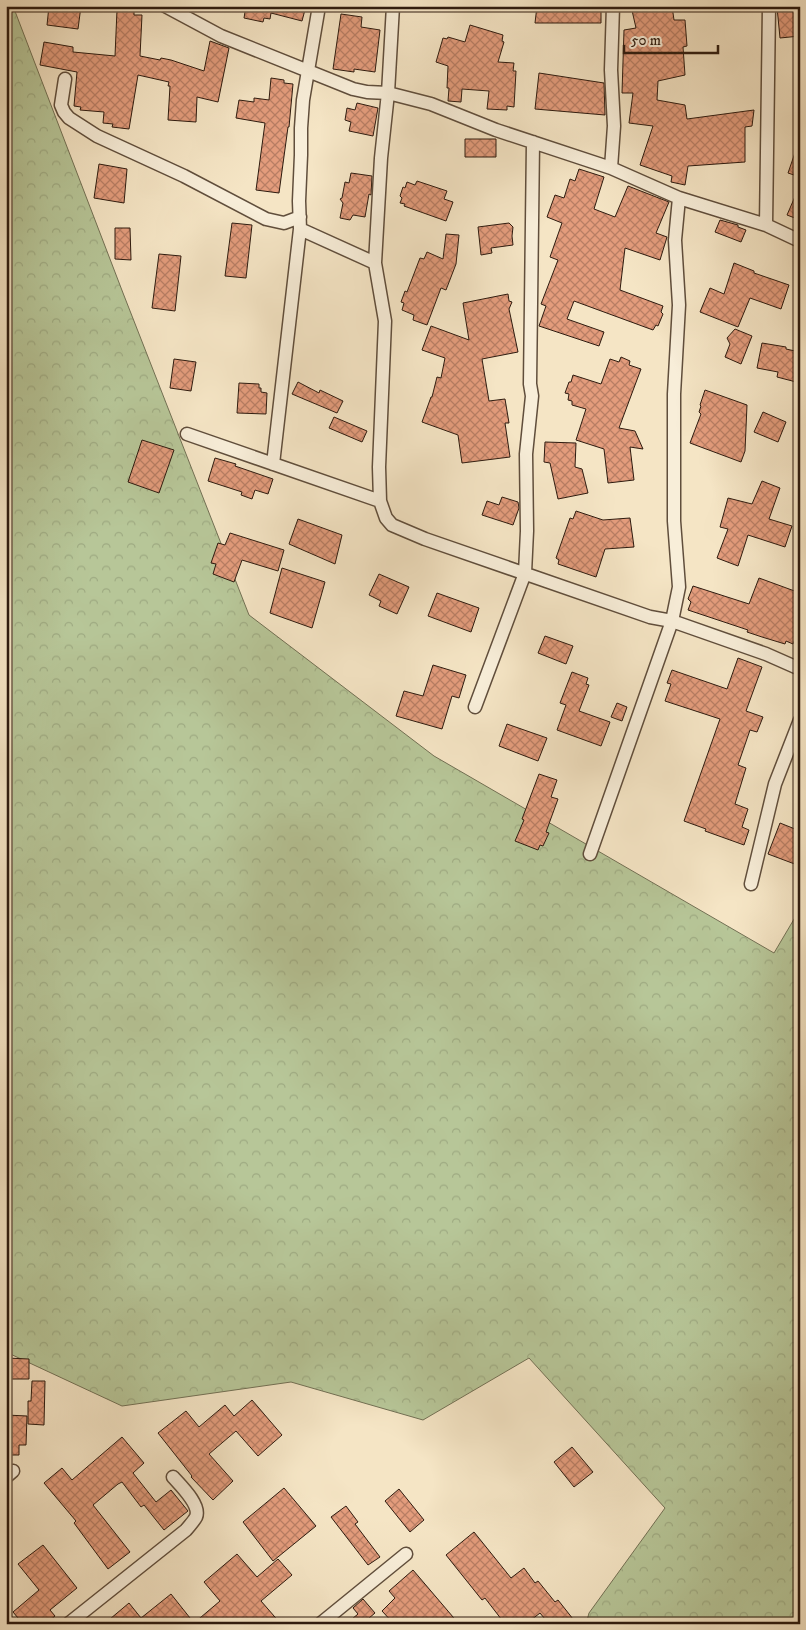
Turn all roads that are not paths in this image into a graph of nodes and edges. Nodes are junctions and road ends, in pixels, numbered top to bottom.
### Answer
1 (164, 6) edge
2 (319, 6) edge
3 (393, 6) edge
4 (613, 6) edge
5 (769, 6) edge
6 (308, 70) junction
7 (65, 79) dead end
8 (388, 93) junction
9 (534, 142) junction
10 (611, 168) junction
11 (680, 198) junction
12 (300, 223) junction
13 (766, 225) junction
14 (800, 241) edge
15 (376, 262) junction
16 (186, 434) dead end
17 (274, 464) junction
18 (380, 501) junction
19 (525, 574) junction
20 (672, 621) junction
21 (800, 670) edge
22 (475, 707) dead end
23 (800, 720) edge
24 (590, 854) dead end
25 (751, 884) dead end
26 (173, 1477) dead end
27 (406, 1554) dead end
28 (68, 1624) edge
29 (320, 1624) edge

1 - 6 street
2 - 6 street
3 - 8 street
4 - 10 street
5 - 13 street
6 - 8 street
6 - 12 street
7 - 12 street
8 - 9 street
8 - 15 street
9 - 10 street
9 - 19 street
10 - 11 street
11 - 13 street
11 - 20 street
12 - 15 street
12 - 17 street
13 - 14 street
15 - 18 street
16 - 17 street
17 - 18 street
18 - 19 street
19 - 20 street
19 - 22 street
20 - 21 street
20 - 24 street
23 - 25 street
26 - 28 street
27 - 29 street

